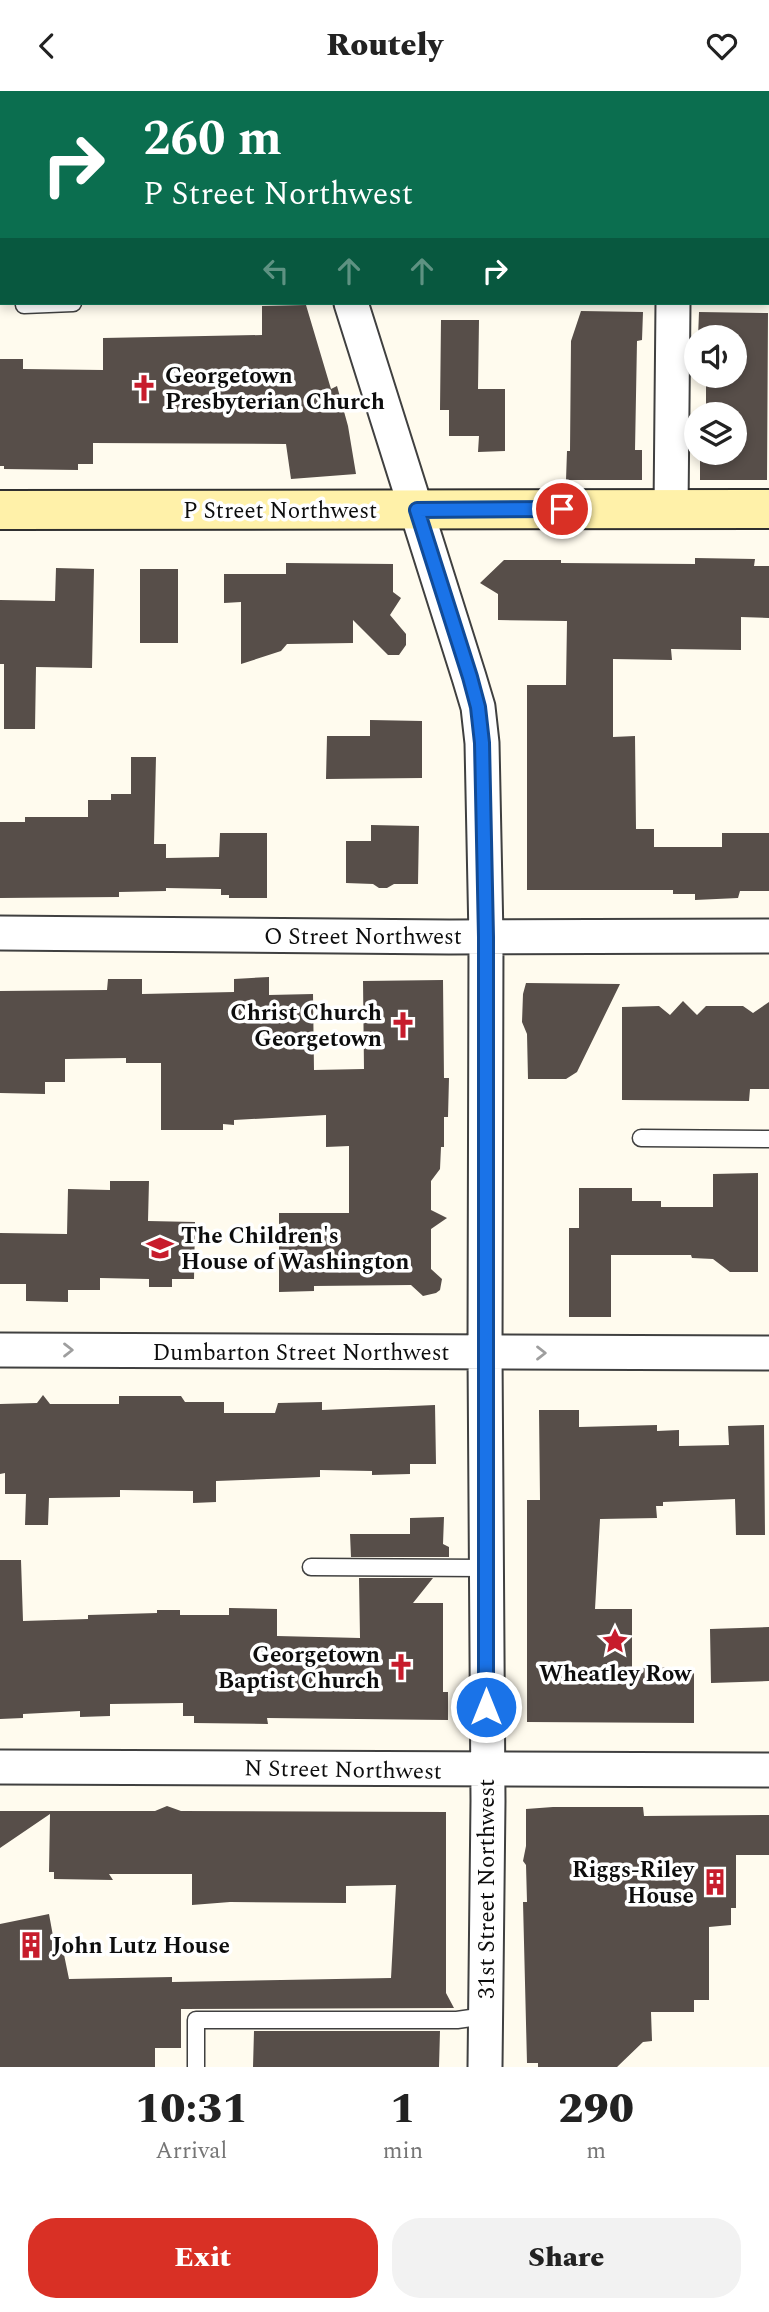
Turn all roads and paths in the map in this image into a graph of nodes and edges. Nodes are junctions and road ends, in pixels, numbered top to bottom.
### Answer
1 (352, 305) edge
2 (673, 305) edge
3 (671, 509) junction
4 (769, 509) edge
5 (0, 510) edge
6 (417, 510) junction
7 (0, 933) edge
8 (769, 936) edge
9 (486, 937) junction
10 (641, 1138) dead end
11 (769, 1139) edge
12 (0, 1350) edge
13 (485, 1353) junction
14 (769, 1353) edge
15 (311, 1567) dead end
16 (485, 1568) junction
17 (0, 1766) edge
18 (486, 1769) junction
19 (769, 1770) edge
20 (485, 2016) junction
21 (196, 2067) edge
22 (485, 2067) edge

1 - 6 street, 31st Street Northwest
2 - 3 street
3 - 4 main road, P Street Northwest
3 - 6 main road, P Street Northwest
5 - 6 main road, P Street Northwest
6 - 9 street, 31st Street Northwest
7 - 9 street, O Street Northwest
8 - 9 street, O Street Northwest
9 - 13 street, 31st Street Northwest
10 - 11 lane
12 -> 13 street, Dumbarton Street Northwest
13 -> 14 street, Dumbarton Street Northwest
13 - 16 street, 31st Street Northwest
15 - 16 lane
16 - 18 street, 31st Street Northwest
17 - 18 street, N Street Northwest
18 - 19 street, N Street Northwest
18 - 20 street, 31st Street Northwest
20 - 21 lane
20 - 22 street, 31st Street Northwest

